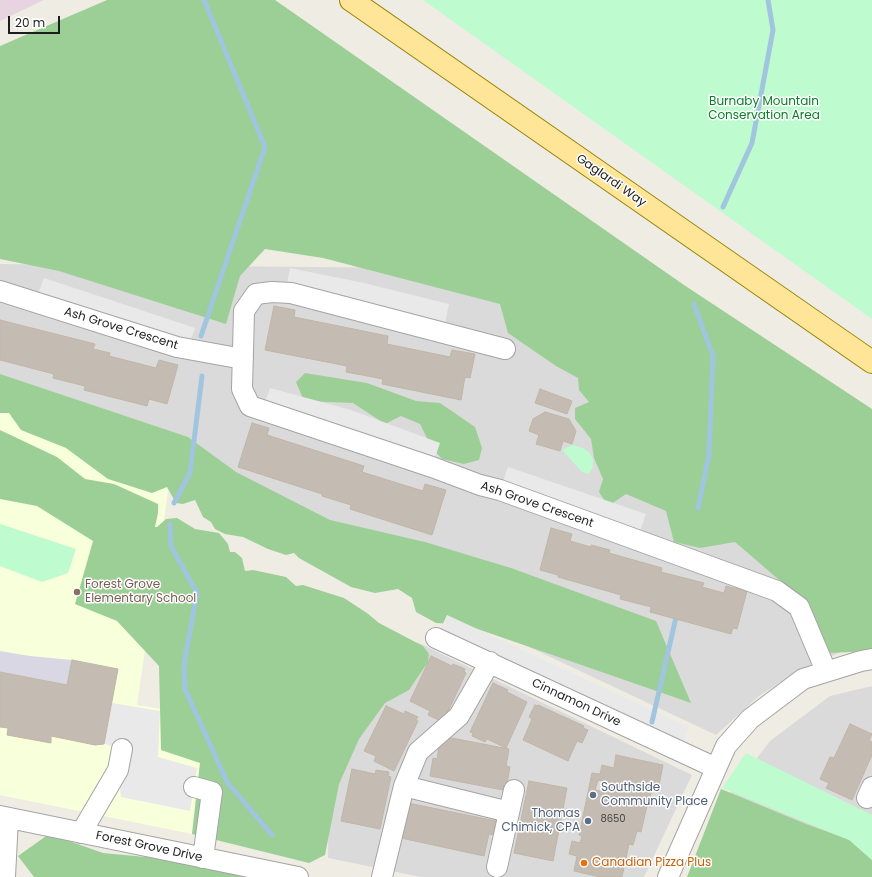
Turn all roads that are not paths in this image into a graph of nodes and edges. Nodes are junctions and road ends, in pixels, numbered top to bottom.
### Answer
1 (351, 0) edge
2 (0, 291) edge
3 (505, 349) dead end
4 (243, 359) junction
5 (872, 362) edge
6 (436, 638) dead end
7 (872, 659) edge
8 (490, 662) junction
9 (826, 671) junction
10 (122, 749) dead end
11 (716, 768) junction
12 (404, 786) junction
13 (194, 787) dead end
14 (514, 790) dead end
15 (509, 812) junction
16 (4, 817) edge
17 (81, 833) junction
18 (203, 858) junction
19 (497, 867) dead end
20 (5, 877) edge
21 (298, 877) edge
22 (382, 877) edge
23 (668, 877) edge

1 - 5 main road, Gaglardi Way
2 - 4 street, Ash Grove Crescent
3 - 4 street, Ash Grove Crescent
4 - 9 street, Ash Grove Crescent
6 - 8 street, Cinnamon Drive
7 - 9 street
8 - 11 street, Cinnamon Drive
8 - 12 street
9 - 11 street
10 - 17 street
11 - 23 street
12 - 15 street
12 - 22 street
13 - 18 street
14 - 15 street
15 - 19 street
16 - 17 street, Forest Grove Drive
16 - 20 street
17 - 18 street, Forest Grove Drive
18 - 21 street, Forest Grove Drive

